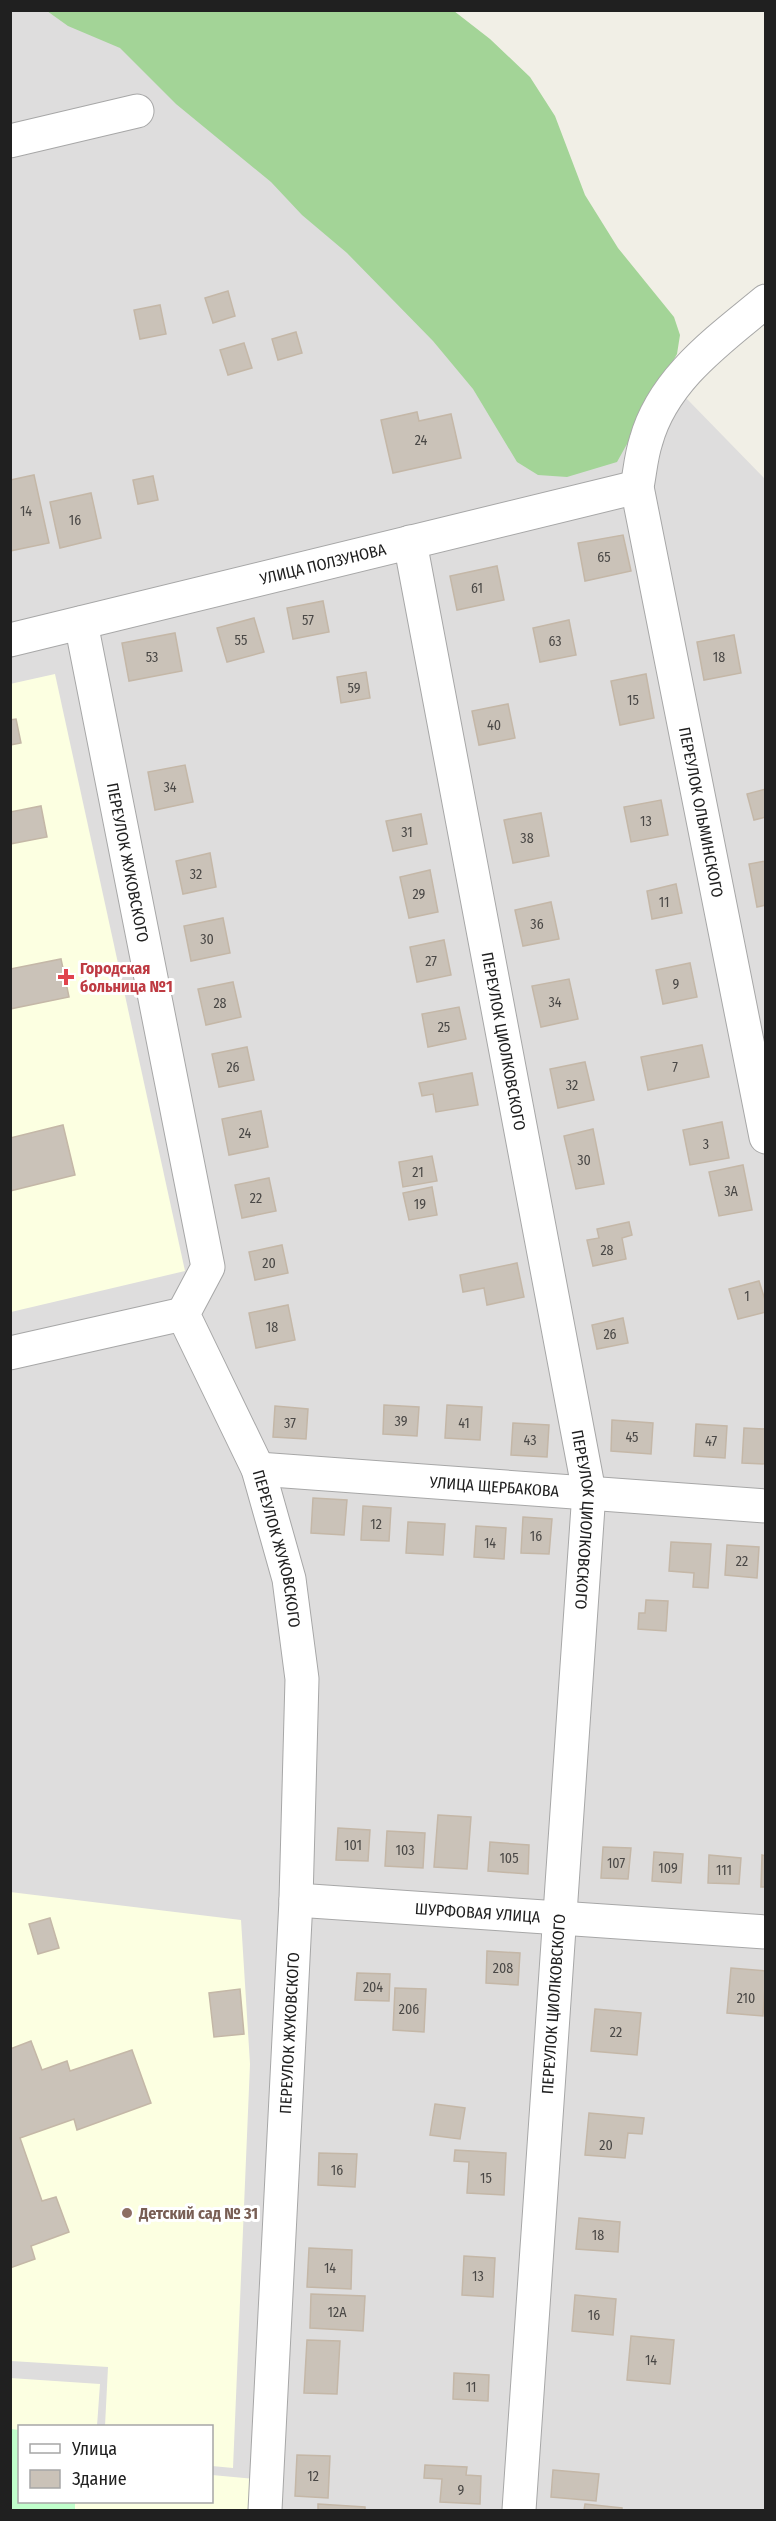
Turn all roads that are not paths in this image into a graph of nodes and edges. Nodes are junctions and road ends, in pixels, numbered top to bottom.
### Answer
1 (137, 111) dead end
2 (10, 141) edge
3 (765, 301) edge
4 (637, 487) junction
5 (410, 542) junction
6 (81, 623) junction
7 (10, 640) edge
8 (765, 1137) edge
9 (183, 1314) junction
10 (10, 1353) edge
11 (258, 1469) junction
12 (589, 1492) junction
13 (765, 1506) edge
14 (296, 1900) junction
15 (558, 1919) junction
16 (765, 1932) edge
17 (265, 2511) edge
18 (519, 2511) edge

1 - 2 street
3 - 4 street
4 - 5 street, УЛИЦА ПОЛЗУНОВА
4 - 8 street, ПЕРЕУЛОК ОЛЬМИНСКОГО
5 - 6 street, УЛИЦА ПОЛЗУНОВА
5 - 12 street, ПЕРЕУЛОК ЦИОЛКОВСКОГО
6 - 7 street, УЛИЦА ПОЛЗУНОВА
6 - 9 street, ПЕРЕУЛОК ЖУКОВСКОГО
9 - 10 street
9 - 11 street, ПЕРЕУЛОК ЖУКОВСКОГО
11 - 12 street, УЛИЦА ЩЕРБАКОВА
11 - 14 street, ПЕРЕУЛОК ЖУКОВСКОГО
12 - 13 street, УЛИЦА ЩЕРБАКОВА
12 - 15 street, ПЕРЕУЛОК ЦИОЛКОВСКОГО
14 - 15 street, ШУРФОВАЯ УЛИЦА
14 - 17 street, ПЕРЕУЛОК ЖУКОВСКОГО
15 - 16 street, ШУРФОВАЯ УЛИЦА
15 - 18 street, ПЕРЕУЛОК ЦИОЛКОВСКОГО

